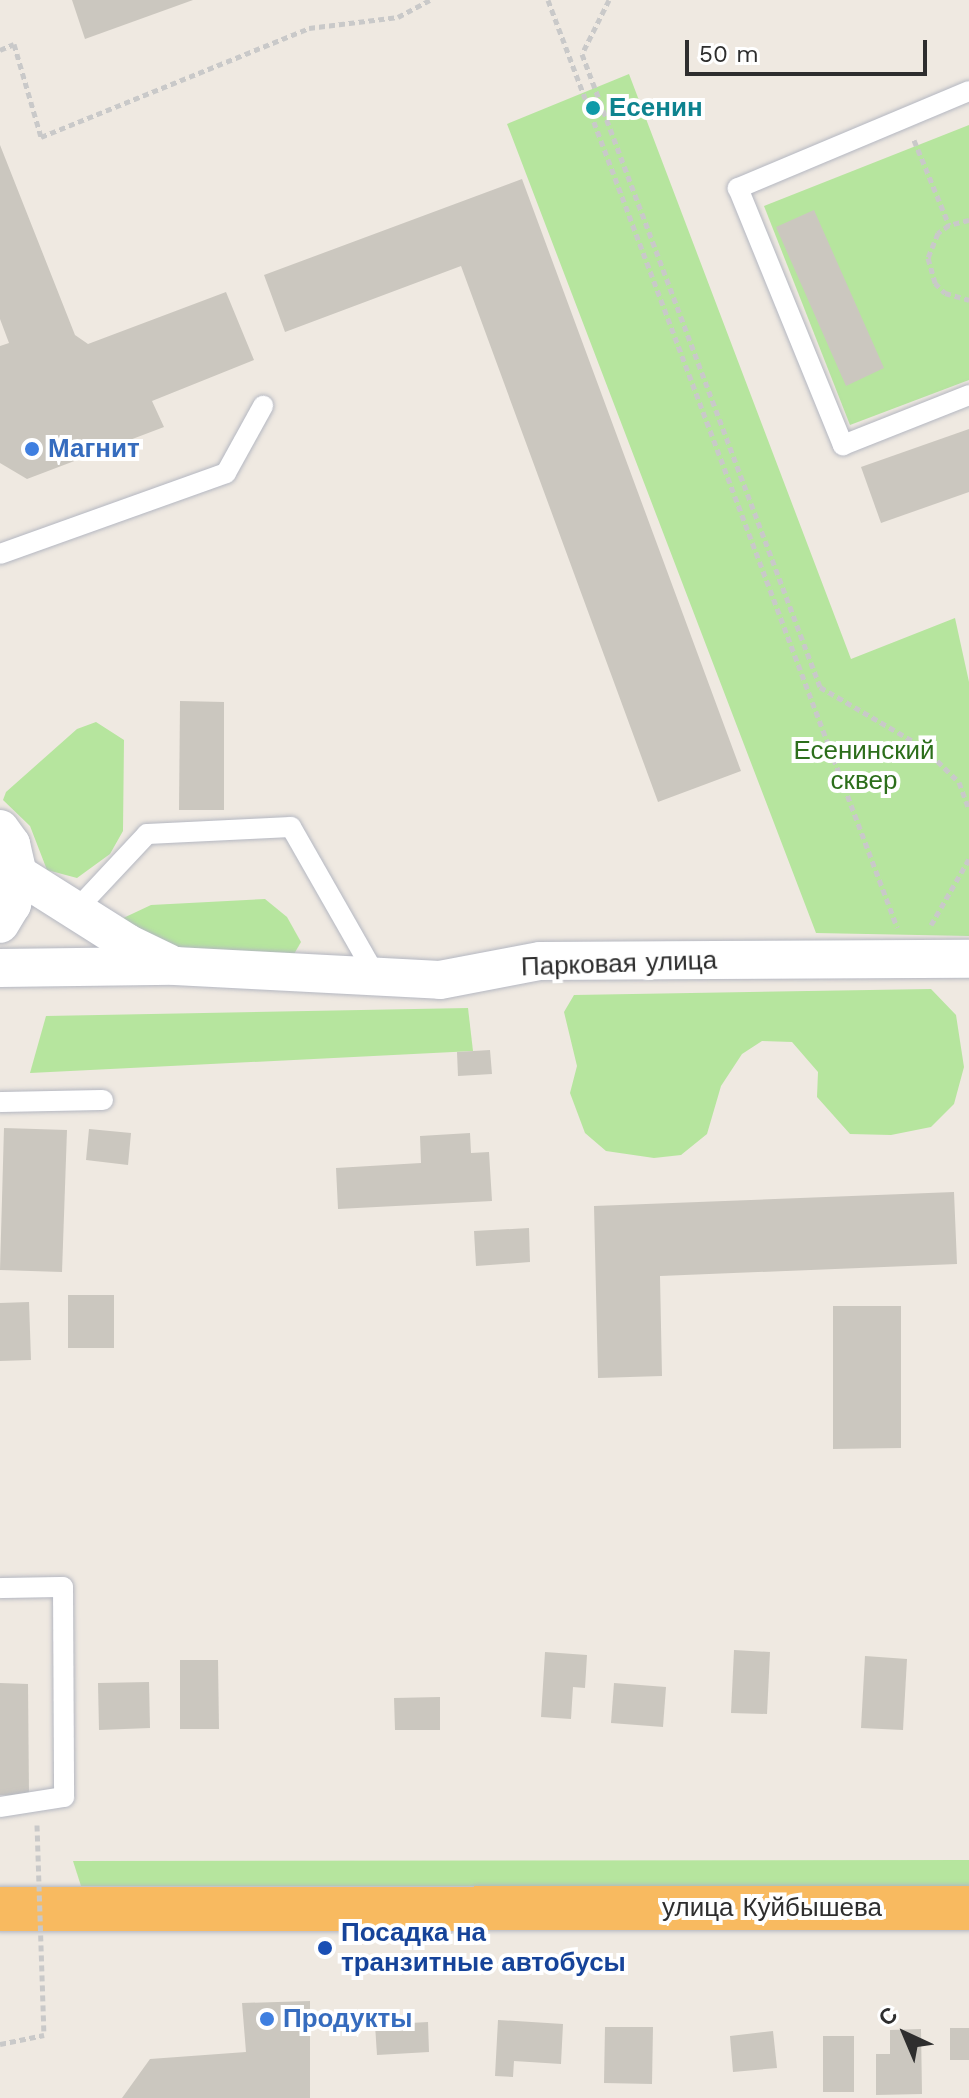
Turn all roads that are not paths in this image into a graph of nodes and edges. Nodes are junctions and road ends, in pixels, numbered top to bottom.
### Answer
1 (969, 91) edge
2 (969, 395) edge
3 (263, 406) dead end
4 (0, 554) edge
5 (0, 829) edge
6 (18, 874) junction
7 (76, 910) junction
8 (0, 924) edge
9 (969, 959) edge
10 (175, 966) junction
11 (0, 968) edge
12 (376, 976) junction
13 (103, 1100) dead end
14 (0, 1102) edge
15 (0, 1588) edge
16 (0, 1807) edge
17 (969, 1908) edge
18 (0, 1909) edge

1 - 2 lane
3 - 4 lane
5 - 6 street
6 - 7 street, Парковая улица
6 - 8 street
7 - 10 street, Парковая улица
7 - 12 lane
9 - 12 street, Парковая улица
10 - 11 street, Парковая улица
10 - 12 street, Парковая улица
13 - 14 lane
15 - 16 lane
17 - 18 highway, улица Куйбышева

